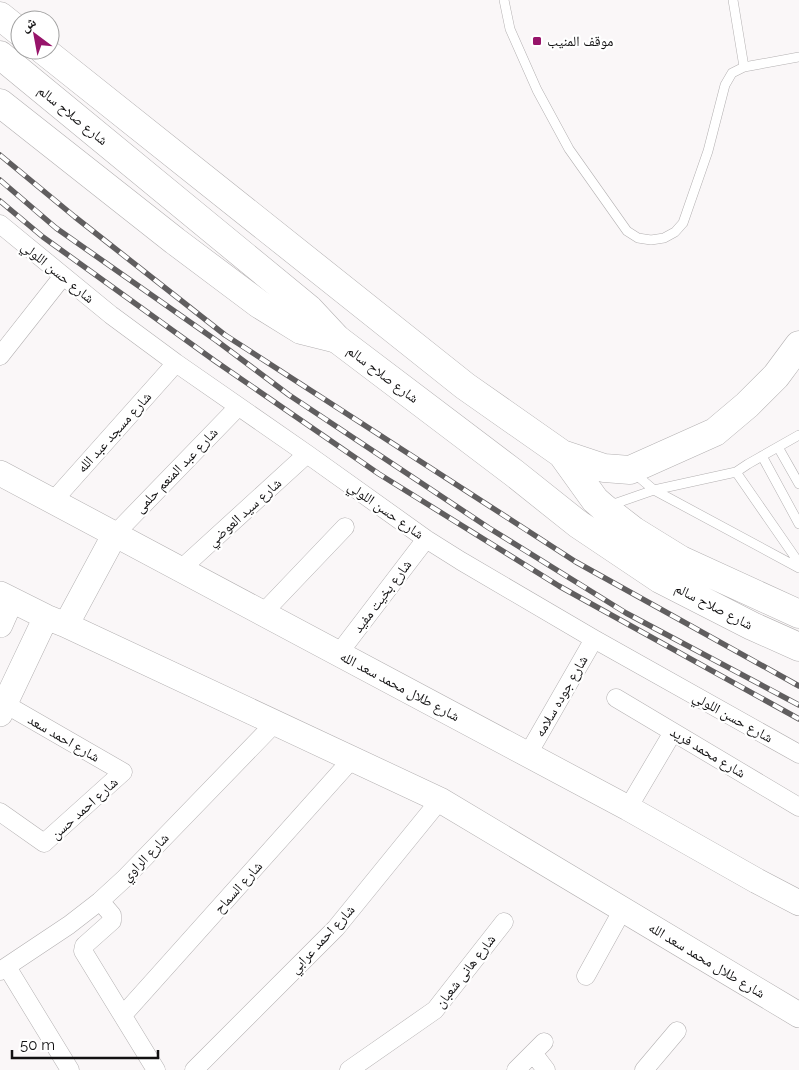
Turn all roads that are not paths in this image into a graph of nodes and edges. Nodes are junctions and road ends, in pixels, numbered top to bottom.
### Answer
1 (504, 0) edge
2 (733, 0) edge
3 (0, 16) edge
4 (10, 24) edge
5 (0, 56) edge
6 (799, 57) edge
7 (56, 60) edge
8 (744, 67) junction
9 (0, 103) edge
10 (0, 224) edge
11 (63, 276) junction
12 (337, 339) junction
13 (799, 345) edge
14 (0, 356) edge
15 (176, 363) junction
16 (238, 406) junction
17 (799, 435) edge
18 (537, 437) junction
19 (778, 447) junction
20 (308, 454) junction
21 (562, 454) junction
22 (762, 456) junction
23 (630, 470) junction
24 (736, 472) junction
25 (0, 473) edge
26 (514, 474) junction
27 (799, 484) edge
28 (654, 490) junction
29 (53, 501) junction
30 (603, 507) junction
31 (799, 524) edge
32 (345, 527) dead end
33 (114, 534) junction
34 (426, 538) junction
35 (799, 563) edge
36 (799, 568) edge
37 (181, 569) junction
38 (6, 597) edge
39 (263, 613) junction
40 (799, 614) edge
41 (56, 621) junction
42 (0, 625) edge
43 (594, 639) junction
44 (799, 647) edge
45 (339, 654) junction
46 (616, 698) dead end
47 (2, 709) edge
48 (275, 723) junction
49 (673, 732) junction
50 (528, 754) junction
51 (799, 754) edge
52 (353, 758) junction
53 (123, 772) joint
54 (440, 800) junction
55 (799, 807) edge
56 (628, 808) junction
57 (0, 812) edge
58 (100, 902) junction
59 (799, 903) edge
60 (623, 909) junction
61 (504, 922) dead end
62 (4, 969) edge
63 (586, 976) dead end
64 (123, 1015) junction
65 (799, 1015) edge
66 (677, 1032) dead end
67 (70, 1070) edge
68 (156, 1070) edge
69 (194, 1070) edge
70 (349, 1070) edge
71 (516, 1070) edge
72 (546, 1070) edge
73 (644, 1070) edge

1 - 8 lane
2 - 8 lane
3 - 4 highway
5 - 12 highway, شارع صلاح سالم
6 - 8 lane
7 - 18 highway, شارع صلاح سالم
9 - 12 highway
10 - 11 street, شارع حسن اللولي
11 - 14 street
11 - 15 street, شارع حسن اللولي
12 - 26 highway, شارع صلاح سالم
13 - 23 highway
15 - 16 street, شارع حسن اللولي
15 - 29 street, شارع مسجد عبد الله
16 - 20 street, شارع حسن اللولي
16 - 33 street, شارع عبد المنعم حلمى
17 - 19 lane
18 - 21 highway, شارع صلاح سالم
18 - 26 highway
19 - 22 lane
19 - 27 lane
20 - 34 street, شارع حسن اللولي
20 - 37 street, شارع سيد العوضي
21 - 23 highway
21 - 30 highway, شارع صلاح سالم
22 - 24 lane
22 - 31 lane
23 - 28 lane
24 - 28 lane
24 - 35 lane
25 - 29 main road, شارع طلال محمد سعد الله
26 - 44 highway, شارع صلاح سالم
28 - 30 lane
28 - 36 lane
29 - 33 main road, شارع طلال محمد سعد الله
30 - 40 highway, شارع صلاح سالم
32 - 39 street
33 - 37 main road, شارع طلال محمد سعد الله
33 - 41 main road
34 - 43 street, شارع حسن اللولي
34 - 45 street, شارع بخيت مفيد
37 - 39 main road, شارع طلال محمد سعد الله
38 - 41 main road, شارع طلال محمد سعد الله
38 - 42 main road
39 - 45 main road, شارع طلال محمد سعد الله
41 - 47 main road
41 - 48 main road, شارع طلال محمد سعد الله
43 - 50 street, شارع جوده سلامه
43 - 51 street, شارع حسن اللولي
45 - 50 main road, شارع طلال محمد سعد الله
46 - 49 street, شارع محمد فريد
47 - 53 street, شارع احمد سعد
48 - 52 main road, شارع طلال محمد سعد الله
48 - 58 street, شارع الراوي
49 - 55 street, شارع محمد فريد
49 - 56 street
50 - 56 main road, شارع طلال محمد سعد الله
52 - 54 main road, شارع طلال محمد سعد الله
52 - 64 street, شارع السماح
53 - 57 street, شارع احمد حسن
54 - 60 main road, شارع طلال محمد سعد الله
54 - 69 street, شارع احمد عرابي
56 - 59 main road, شارع طلال محمد سعد الله
58 - 62 street, شارع الراوي
58 - 64 street
60 - 63 street
60 - 65 main road, شارع طلال محمد سعد الله
61 - 70 street, شارع هانى شعبان
62 - 67 street
64 - 68 street
66 - 73 street
71 - 72 street

